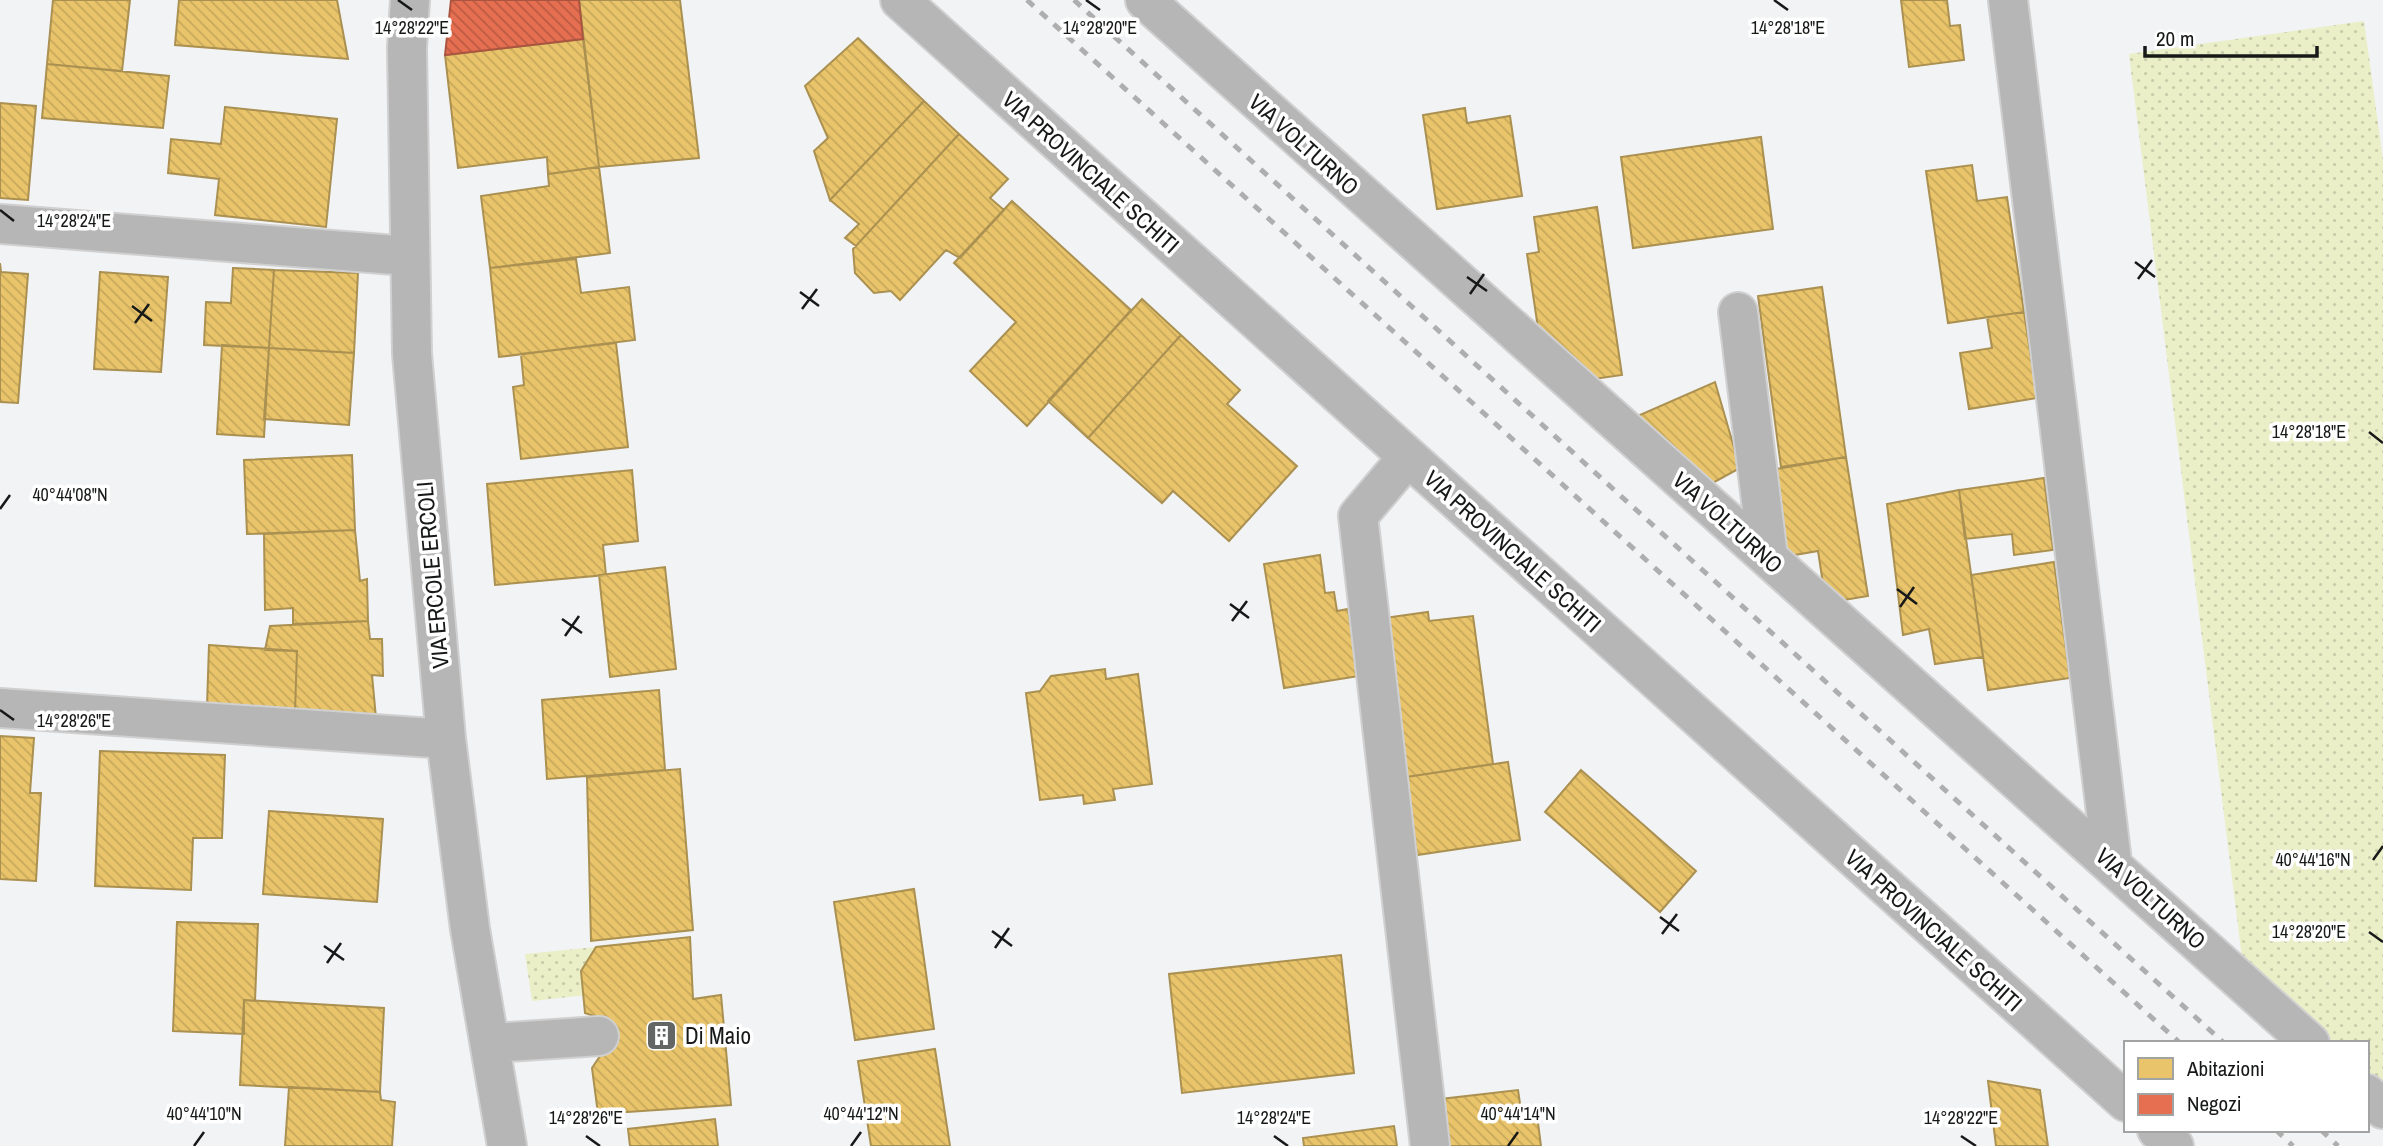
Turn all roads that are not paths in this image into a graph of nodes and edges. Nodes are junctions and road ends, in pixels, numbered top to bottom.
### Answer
1 (410, 0) edge
2 (900, 0) edge
3 (1145, 0) edge
4 (2008, 0) edge
5 (0, 224) edge
6 (408, 256) junction
7 (1738, 312) dead end
8 (1408, 457) junction
9 (1768, 557) junction
10 (0, 708) edge
11 (446, 738) junction
12 (2112, 862) junction
13 (599, 1037) dead end
14 (2308, 1041) edge
15 (492, 1043) junction
16 (2369, 1096) edge
17 (2124, 1100) edge
18 (2383, 1109) edge
19 (2159, 1132) edge
20 (507, 1146) edge
21 (1430, 1146) edge
22 (2175, 1146) edge

1 - 6 street, VIA ERCOLE ERCOLI
2 - 8 street, VIA PROVINCIALE SCHITI
3 - 9 street, VIA VOLTURNO
4 - 12 street
5 - 6 street
6 - 11 street, VIA ERCOLE ERCOLI
7 - 9 street
8 - 17 street, VIA PROVINCIALE SCHITI
8 - 21 street
9 - 12 street, VIA VOLTURNO
10 - 11 street
11 - 15 street, VIA ERCOLE ERCOLI
12 - 14 street, VIA VOLTURNO
13 - 15 street
15 - 20 street, VIA ERCOLE ERCOLI
16 - 18 street
19 - 22 street

